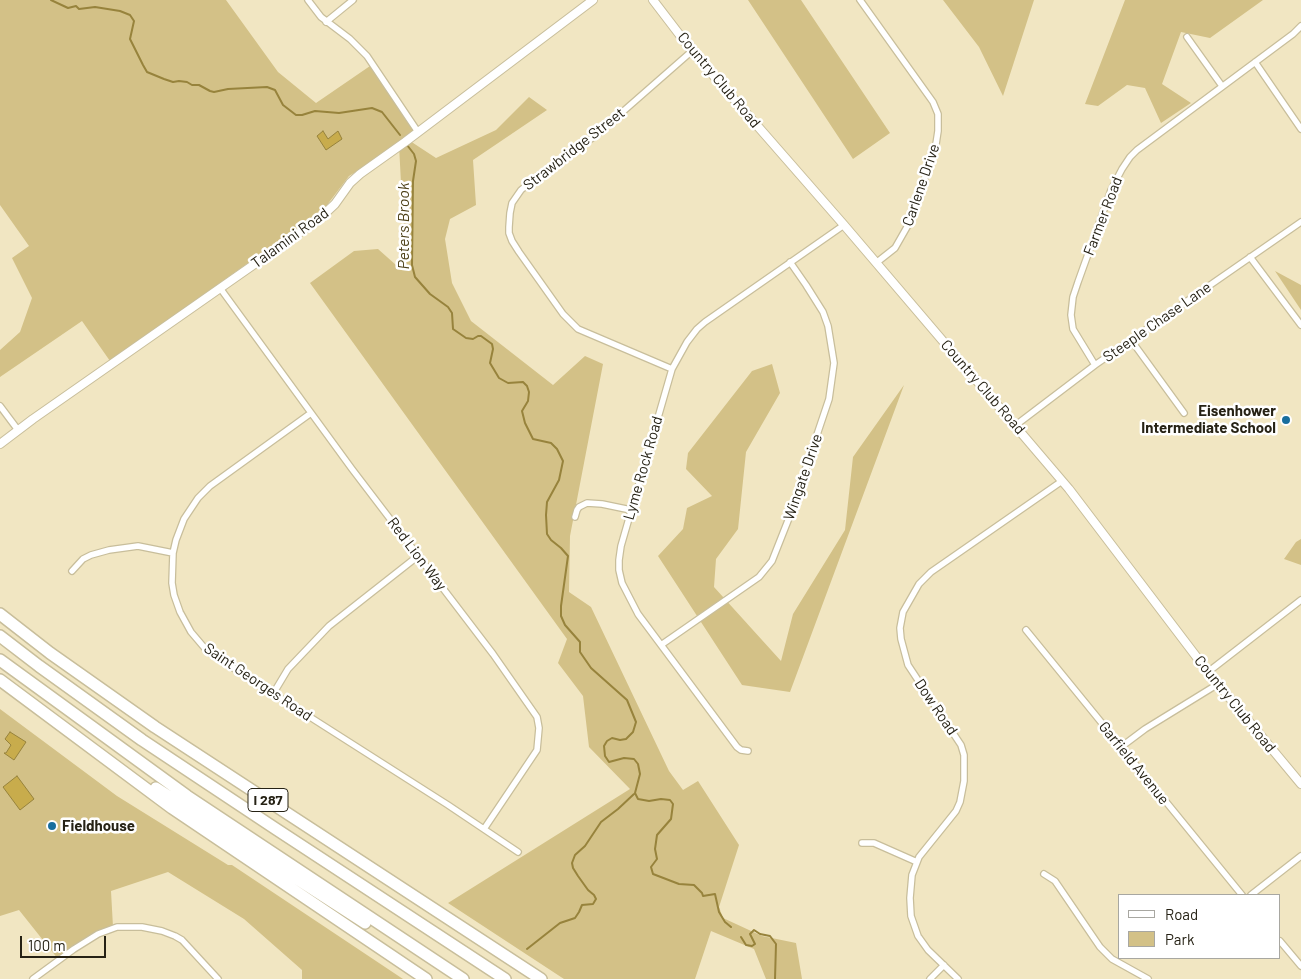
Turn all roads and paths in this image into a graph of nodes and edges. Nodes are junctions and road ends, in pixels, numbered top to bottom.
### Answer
1 (308, 0) edge
2 (353, 0) edge
3 (593, 0) edge
4 (653, 0) edge
5 (860, 0) edge
6 (326, 22) junction
7 (1301, 26) edge
8 (1187, 37) dead end
9 (692, 51) junction
10 (1255, 62) junction
11 (1222, 86) junction
12 (1301, 129) edge
13 (418, 132) junction
14 (1301, 222) edge
15 (844, 225) junction
16 (1250, 257) junction
17 (790, 262) junction
18 (876, 263) junction
19 (220, 288) junction
20 (1301, 325) edge
21 (1131, 340) junction
22 (1095, 365) junction
23 (672, 369) junction
24 (0, 406) edge
25 (311, 412) junction
26 (1184, 413) dead end
27 (1016, 425) junction
28 (18, 430) junction
29 (0, 444) edge
30 (1062, 481) junction
31 (631, 510) junction
32 (575, 517) dead end
33 (174, 553) junction
34 (418, 556) junction
35 (72, 571) dead end
36 (1301, 600) edge
37 (0, 614) edge
38 (1026, 630) dead end
39 (0, 636) edge
40 (661, 645) junction
41 (0, 660) edge
42 (1208, 672) junction
43 (0, 680) edge
44 (1218, 684) junction
45 (273, 694) junction
46 (1121, 747) junction
47 (748, 751) dead end
48 (109, 760) junction
49 (1301, 784) edge
50 (484, 829) junction
51 (862, 843) dead end
52 (518, 852) dead end
53 (1301, 856) edge
54 (917, 862) junction
55 (1044, 874) dead end
56 (1241, 894) edge
57 (1252, 894) edge
58 (1281, 942) edge
59 (436, 961) junction
60 (944, 965) junction
61 (1301, 966) edge
62 (33, 979) edge
63 (218, 979) edge
64 (426, 979) edge
65 (463, 979) edge
66 (505, 979) edge
67 (541, 979) edge
68 (930, 979) edge
69 (958, 979) edge
70 (1148, 979) edge

1 - 6 street
2 - 6 street
3 - 13 street, Talamini Road
4 - 9 street, Country Club Road
5 - 18 street, Carlene Drive
6 - 13 street
7 - 10 street, Farmer Road
8 - 11 street
9 - 15 street, Country Club Road
9 - 23 street, Strawbridge Street
10 - 11 street, Farmer Road
10 - 12 street
11 - 22 street, Farmer Road
13 - 19 street, Talamini Road
14 - 16 street, Steeple Chase Lane
15 - 17 street, Lyme Rock Road
15 - 18 street, Country Club Road
16 - 20 street
16 - 21 street, Steeple Chase Lane
17 - 23 street, Lyme Rock Road
17 - 40 street, Wingate Drive
18 - 27 street, Country Club Road
19 - 25 street, Red Lion Way
19 - 28 street, Talamini Road
21 - 22 street, Steeple Chase Lane
21 - 26 street
22 - 27 street, Steeple Chase Lane
23 - 31 street, Lyme Rock Road
24 - 28 street
25 - 33 street, Saint Georges Road
25 - 34 street, Red Lion Way
27 - 30 street, Country Club Road
28 - 29 street, Talamini Road
30 - 42 street, Country Club Road
30 - 54 street, Dow Road
31 - 32 street
31 - 40 street, Lyme Rock Road
33 - 35 street
33 - 45 street, Saint Georges Road
34 - 45 street
34 - 50 street, Red Lion Way
36 - 42 street
37 - 67 highway, I 287
38 - 46 street, Garfield Avenue
39 - 66 highway, I 287
40 - 47 street, Lyme Rock Road
41 - 59 highway, I 287
42 - 44 street, Country Club Road
43 - 48 highway
44 - 46 street
44 - 49 street, Country Club Road
45 - 50 street, Saint Georges Road
46 - 56 street, Garfield Avenue
48 - 59 highway
48 - 64 highway
50 - 52 street, Saint Georges Road
51 - 54 street
53 - 57 street
54 - 60 street, Dow Road
55 - 70 street
58 - 61 street
59 - 65 highway, I 287
60 - 68 street
60 - 69 street, Dow Road
62 - 63 street

